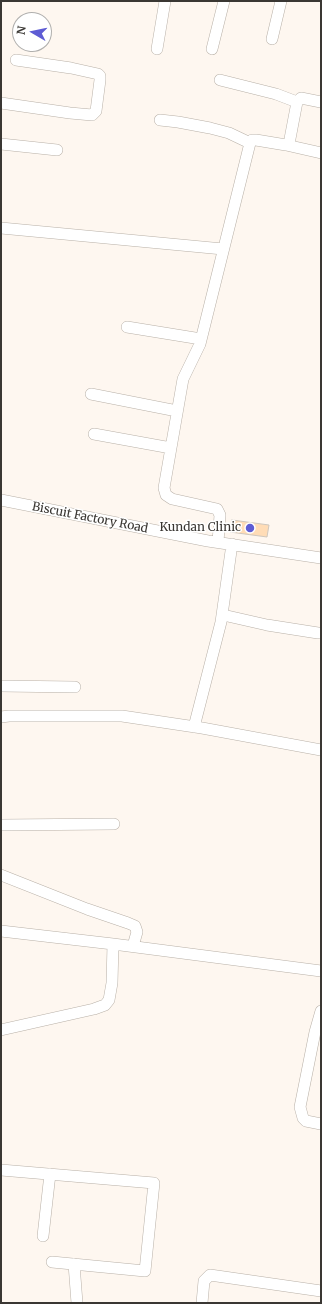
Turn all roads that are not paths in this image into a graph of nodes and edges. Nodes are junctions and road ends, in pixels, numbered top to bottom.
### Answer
1 (165, 1) edge
2 (224, 1) edge
3 (281, 1) edge
4 (272, 39) dead end
5 (156, 49) dead end
6 (212, 49) dead end
7 (16, 60) dead end
8 (220, 80) dead end
9 (297, 102) junction
10 (321, 102) edge
11 (1, 103) edge
12 (160, 120) dead end
13 (250, 143) junction
14 (1, 144) edge
15 (286, 145) junction
16 (56, 150) dead end
17 (321, 153) edge
18 (1, 228) edge
19 (223, 249) junction
20 (127, 327) dead end
21 (201, 339) junction
22 (91, 394) dead end
23 (177, 411) junction
24 (94, 434) dead end
25 (171, 448) junction
26 (1, 500) edge
27 (218, 542) junction
28 (232, 544) junction
29 (321, 558) edge
30 (222, 615) junction
31 (318, 633) dead end
32 (1, 686) edge
33 (75, 687) dead end
34 (1, 717) edge
35 (194, 727) junction
36 (321, 750) edge
37 (114, 824) dead end
38 (1, 825) edge
39 (1, 875) edge
40 (1, 932) edge
41 (113, 944) junction
42 (133, 946) junction
43 (321, 971) edge
44 (321, 1011) edge
45 (1, 1030) edge
46 (321, 1124) edge
47 (1, 1170) edge
48 (50, 1174) junction
49 (43, 1236) dead end
50 (52, 1262) dead end
51 (74, 1264) junction
52 (321, 1291) edge
53 (76, 1303) edge
54 (202, 1303) edge

1 - 5 street
2 - 6 street
3 - 4 street
7 - 11 street
8 - 9 street
9 - 10 street
9 - 15 street
12 - 13 street
13 - 15 street
13 - 19 street
14 - 16 street
15 - 17 street
18 - 19 street
19 - 21 street
20 - 21 street
21 - 23 street
22 - 23 street
23 - 25 street
24 - 25 street
25 - 27 street
26 - 27 street, Biscuit Factory Road
27 - 28 street, Biscuit Factory Road
28 - 29 street, Biscuit Factory Road
28 - 30 street
30 - 31 street
30 - 35 street
32 - 33 street
34 - 35 street
35 - 36 street
37 - 38 street
39 - 42 street
40 - 41 street
41 - 42 street
41 - 45 street
42 - 43 street
44 - 46 street
47 - 48 street
48 - 49 street
48 - 51 street
50 - 51 street
51 - 53 street
52 - 54 street

